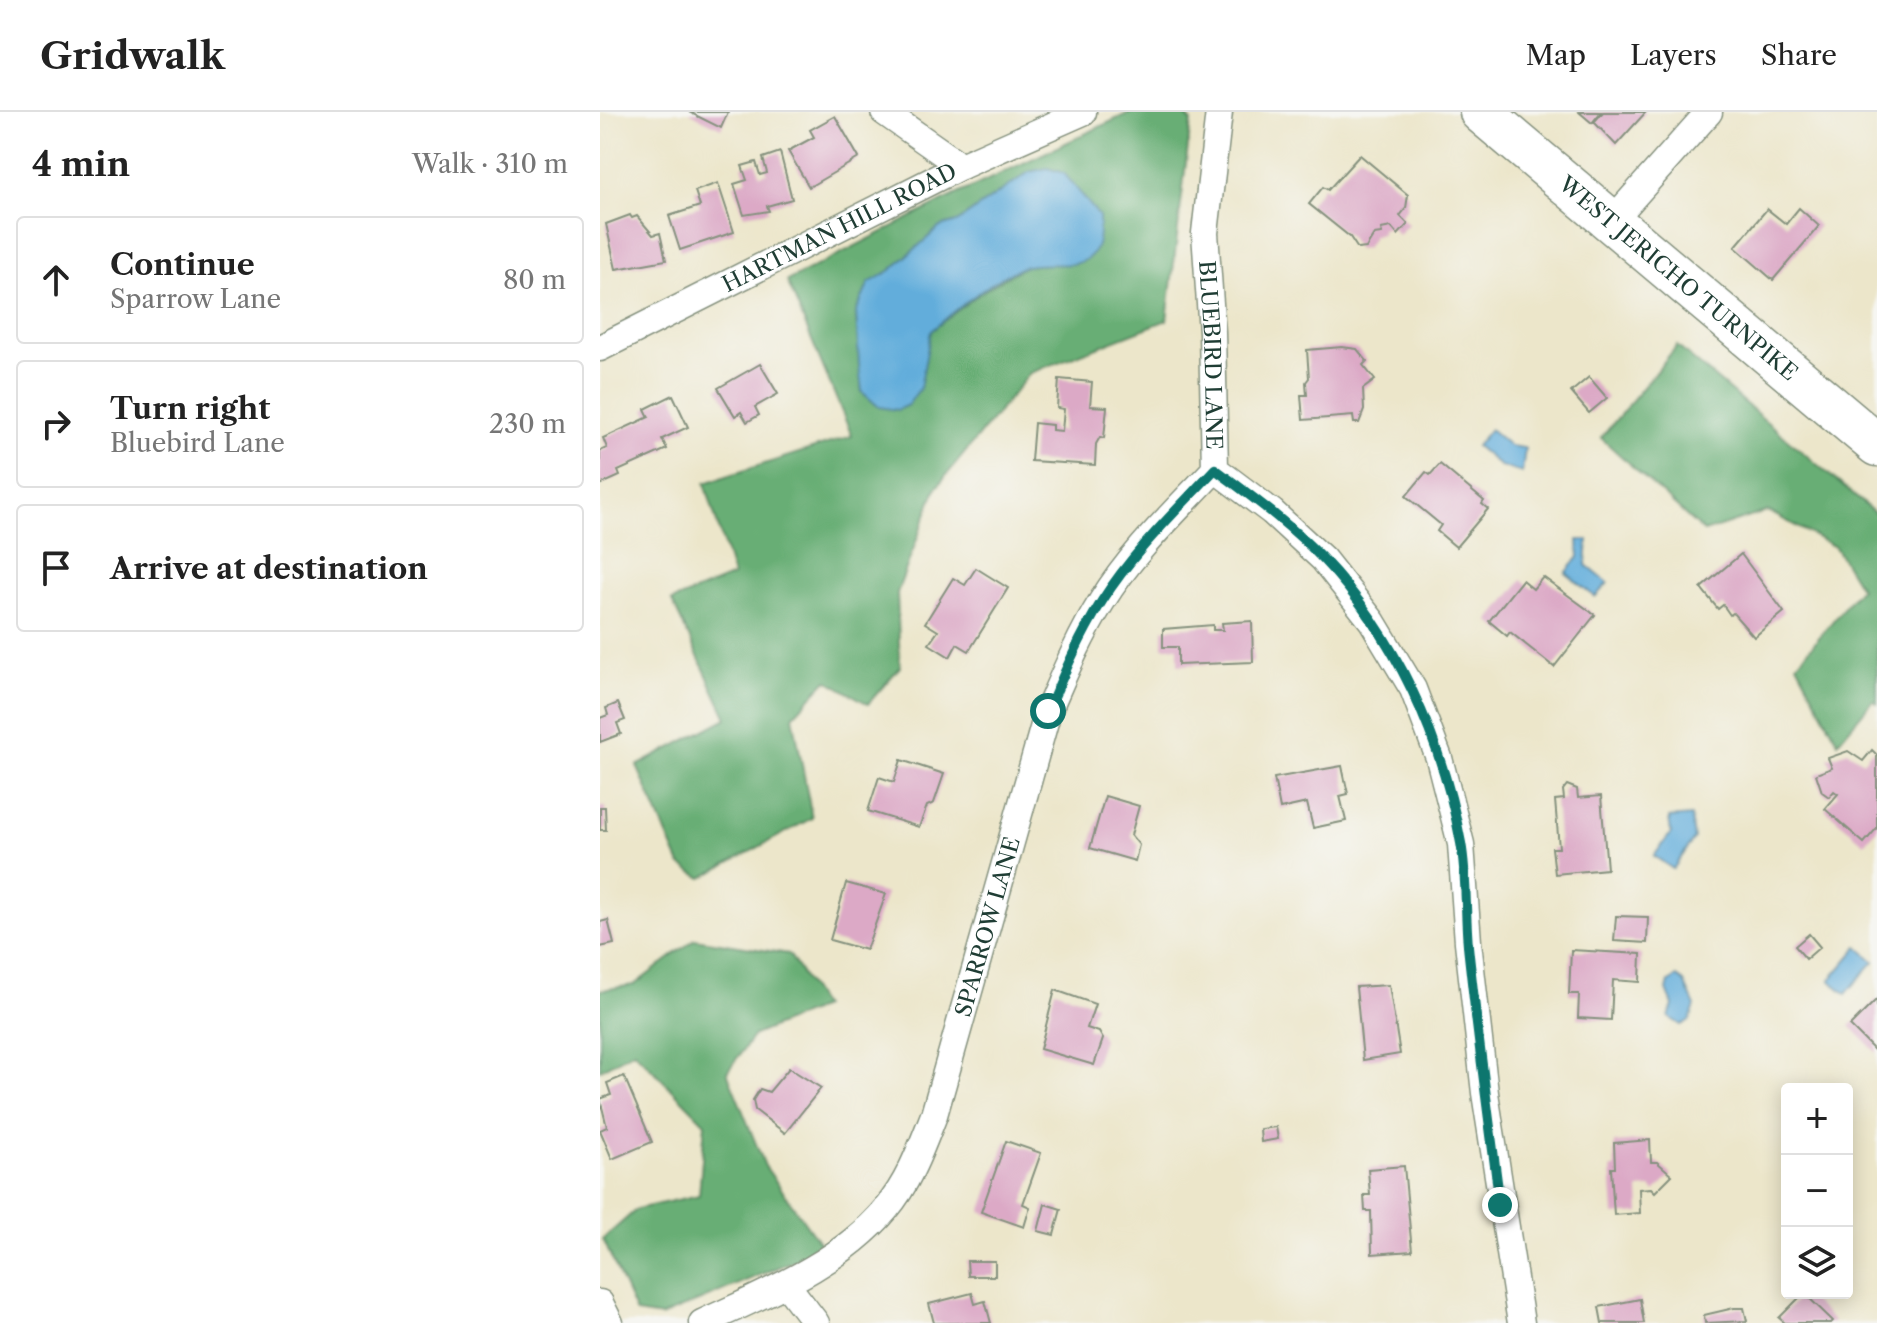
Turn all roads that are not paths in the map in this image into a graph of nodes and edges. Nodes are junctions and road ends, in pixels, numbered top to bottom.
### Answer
1 (884, 112) edge
2 (1083, 112) edge
3 (1219, 112) edge
4 (1481, 112) edge
5 (1709, 112) edge
6 (961, 166) junction
7 (1611, 222) junction
8 (600, 348) edge
9 (1877, 445) edge
10 (1215, 469) junction
11 (786, 1284) junction
12 (600, 1303) edge
13 (610, 1323) edge
14 (702, 1323) edge
15 (816, 1323) edge
16 (1521, 1323) edge

1 - 6 street
2 - 6 street, HARTMAN HILL ROAD
3 - 10 street, BLUEBIRD LANE
4 - 7 main road, WEST JERICHO TURNPIKE
5 - 7 street
6 - 8 street, HARTMAN HILL ROAD
7 - 9 main road, WEST JERICHO TURNPIKE
10 - 11 street, SPARROW LANE
10 - 16 street, BLUEBIRD LANE
11 - 14 street, SPARROW LANE
11 - 15 street
12 - 13 street

